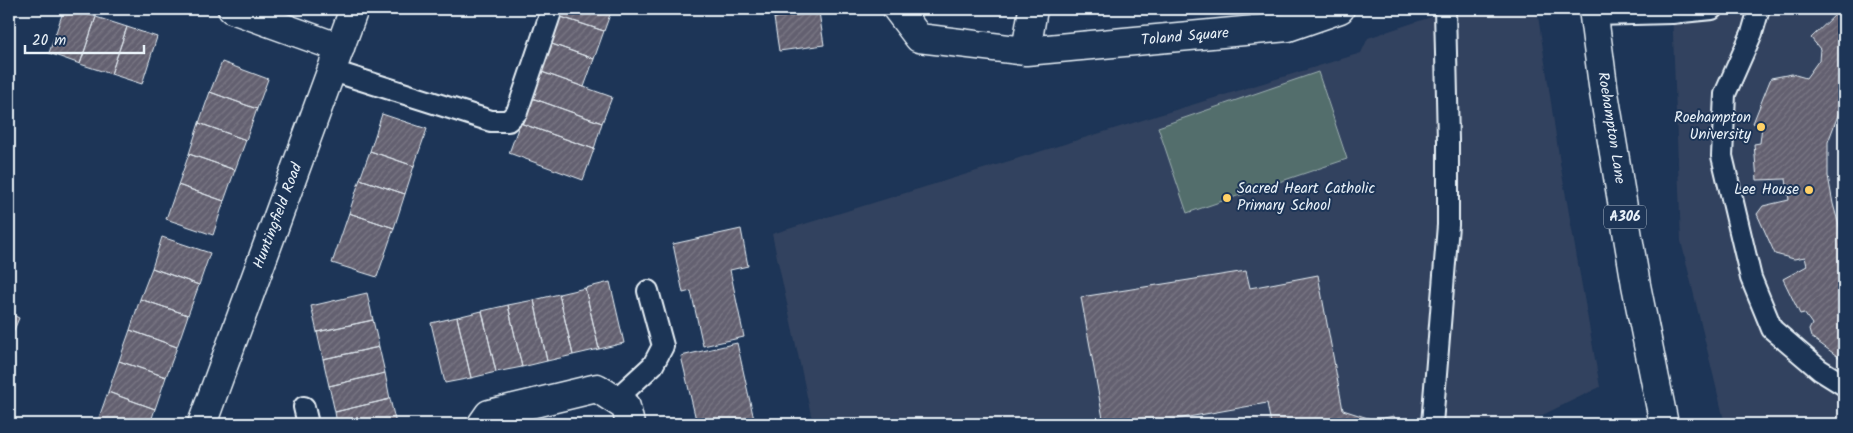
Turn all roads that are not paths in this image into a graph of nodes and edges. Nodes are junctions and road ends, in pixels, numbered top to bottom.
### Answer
1 (232, 9) edge
2 (354, 9) edge
3 (552, 9) edge
4 (897, 9) edge
5 (1033, 9) edge
6 (1340, 9) edge
7 (1445, 9) edge
8 (1712, 9) edge
9 (1759, 9) edge
10 (1594, 12) edge
11 (1026, 51) junction
12 (336, 60) junction
13 (648, 291) dead end
14 (1844, 385) edge
15 (615, 400) junction
16 (202, 424) edge
17 (482, 424) edge
18 (630, 424) edge
19 (1432, 424) edge
20 (1664, 424) edge

1 - 12 main road
2 - 12 main road, Huntingfield Road
3 - 12 lane
4 - 11 main road, Toland Square
5 - 11 main road
6 - 11 main road, Toland Square
7 - 19 lane
8 - 10 lane
9 - 14 lane
10 - 20 main road, Roehampton Lane / A306
12 - 16 main road, Huntingfield Road
13 - 15 lane
15 - 17 main road
15 - 18 main road

